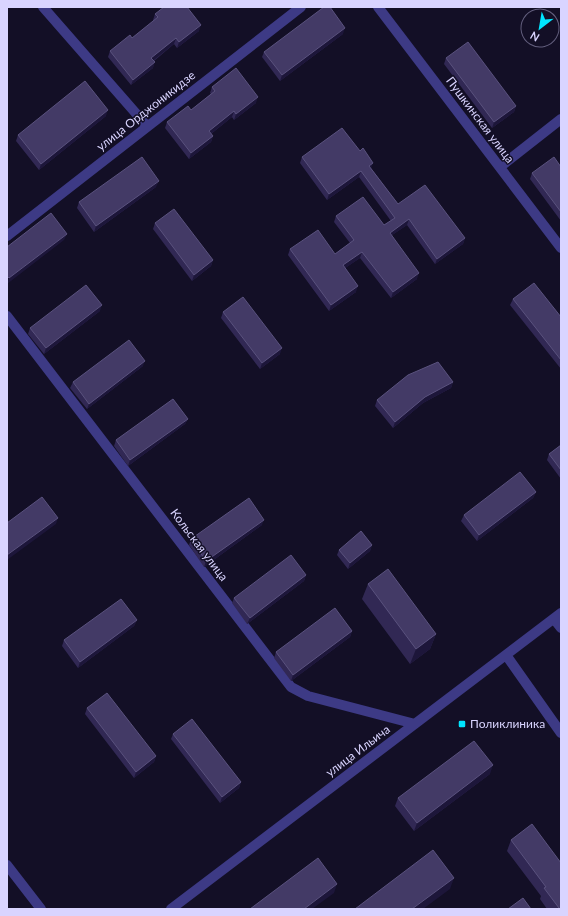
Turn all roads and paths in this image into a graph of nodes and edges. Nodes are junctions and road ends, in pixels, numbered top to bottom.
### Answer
1 (43, 7) edge
2 (301, 7) edge
3 (378, 7) edge
4 (561, 119) edge
5 (147, 126) junction
6 (500, 167) junction
7 (7, 236) edge
8 (561, 248) edge
9 (7, 316) edge
10 (557, 616) edge
11 (561, 628) edge
12 (506, 655) junction
13 (415, 724) junction
14 (561, 733) edge
15 (7, 865) edge
16 (40, 909) edge
17 (171, 909) edge

1 - 5 street
2 - 5 street, улица Орджоникидзе
3 - 6 street, Пушкинская улица
4 - 6 street
5 - 7 street, улица Орджоникидзе
6 - 8 street, Пушкинская улица
9 - 13 street, Кольская улица
10 - 11 street
10 - 12 street, улица Ильича
12 - 13 street, улица Ильича
12 - 14 street
13 - 17 street, улица Ильича
15 - 16 street

